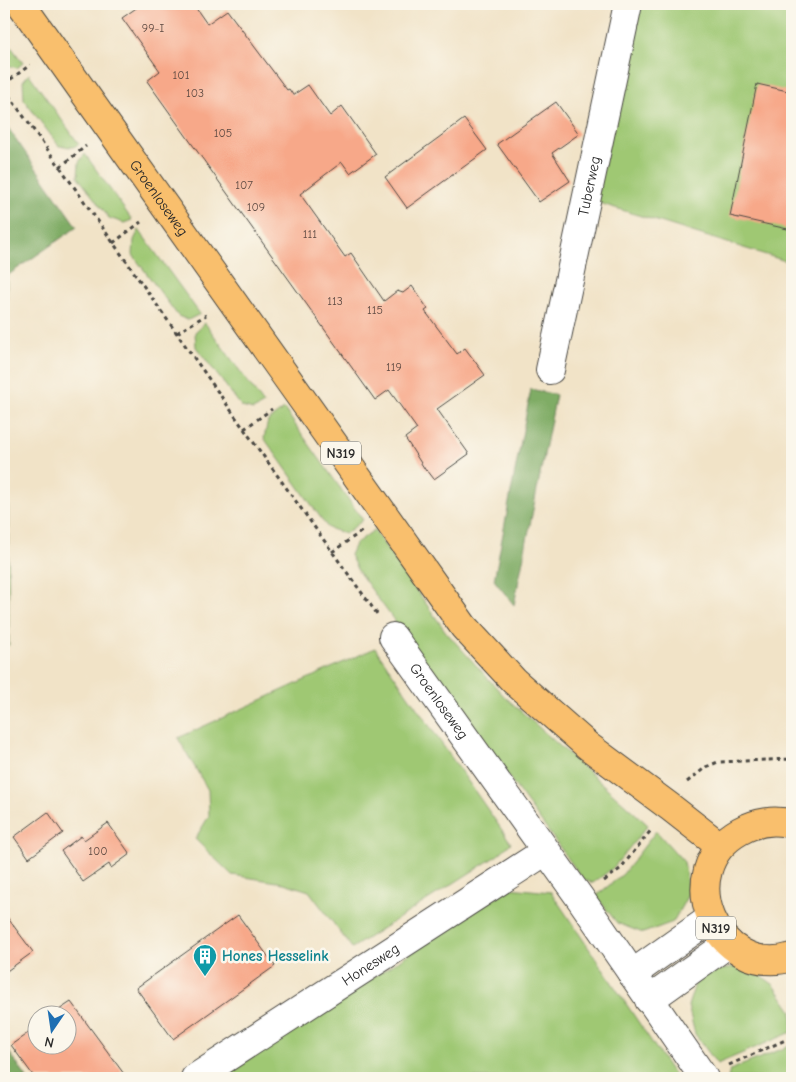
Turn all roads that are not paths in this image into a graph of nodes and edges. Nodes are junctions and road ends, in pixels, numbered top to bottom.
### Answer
1 (21, 4) edge
2 (628, 4) edge
3 (550, 370) dead end
4 (393, 637) road end
5 (792, 824) edge
6 (720, 846) junction
7 (546, 851) junction
8 (711, 918) junction
9 (730, 944) junction
10 (792, 957) edge
11 (632, 974) junction
12 (650, 1000) junction
13 (704, 1077) edge
14 (195, 1078) edge

1 - 6 main road, Groenloseweg / N319
2 - 3 street, Tuberweg
4 - 7 street, Groenloseweg
5 - 6 main road, N319
6 - 8 main road, N319
7 - 11 street, Groenloseweg
7 - 14 street, Honesweg
8 - 9 main road, N319
8 - 11 street
9 - 10 main road, N319
9 - 12 street
11 - 12 street, Groenloseweg
12 - 13 street, Groenloseweg

